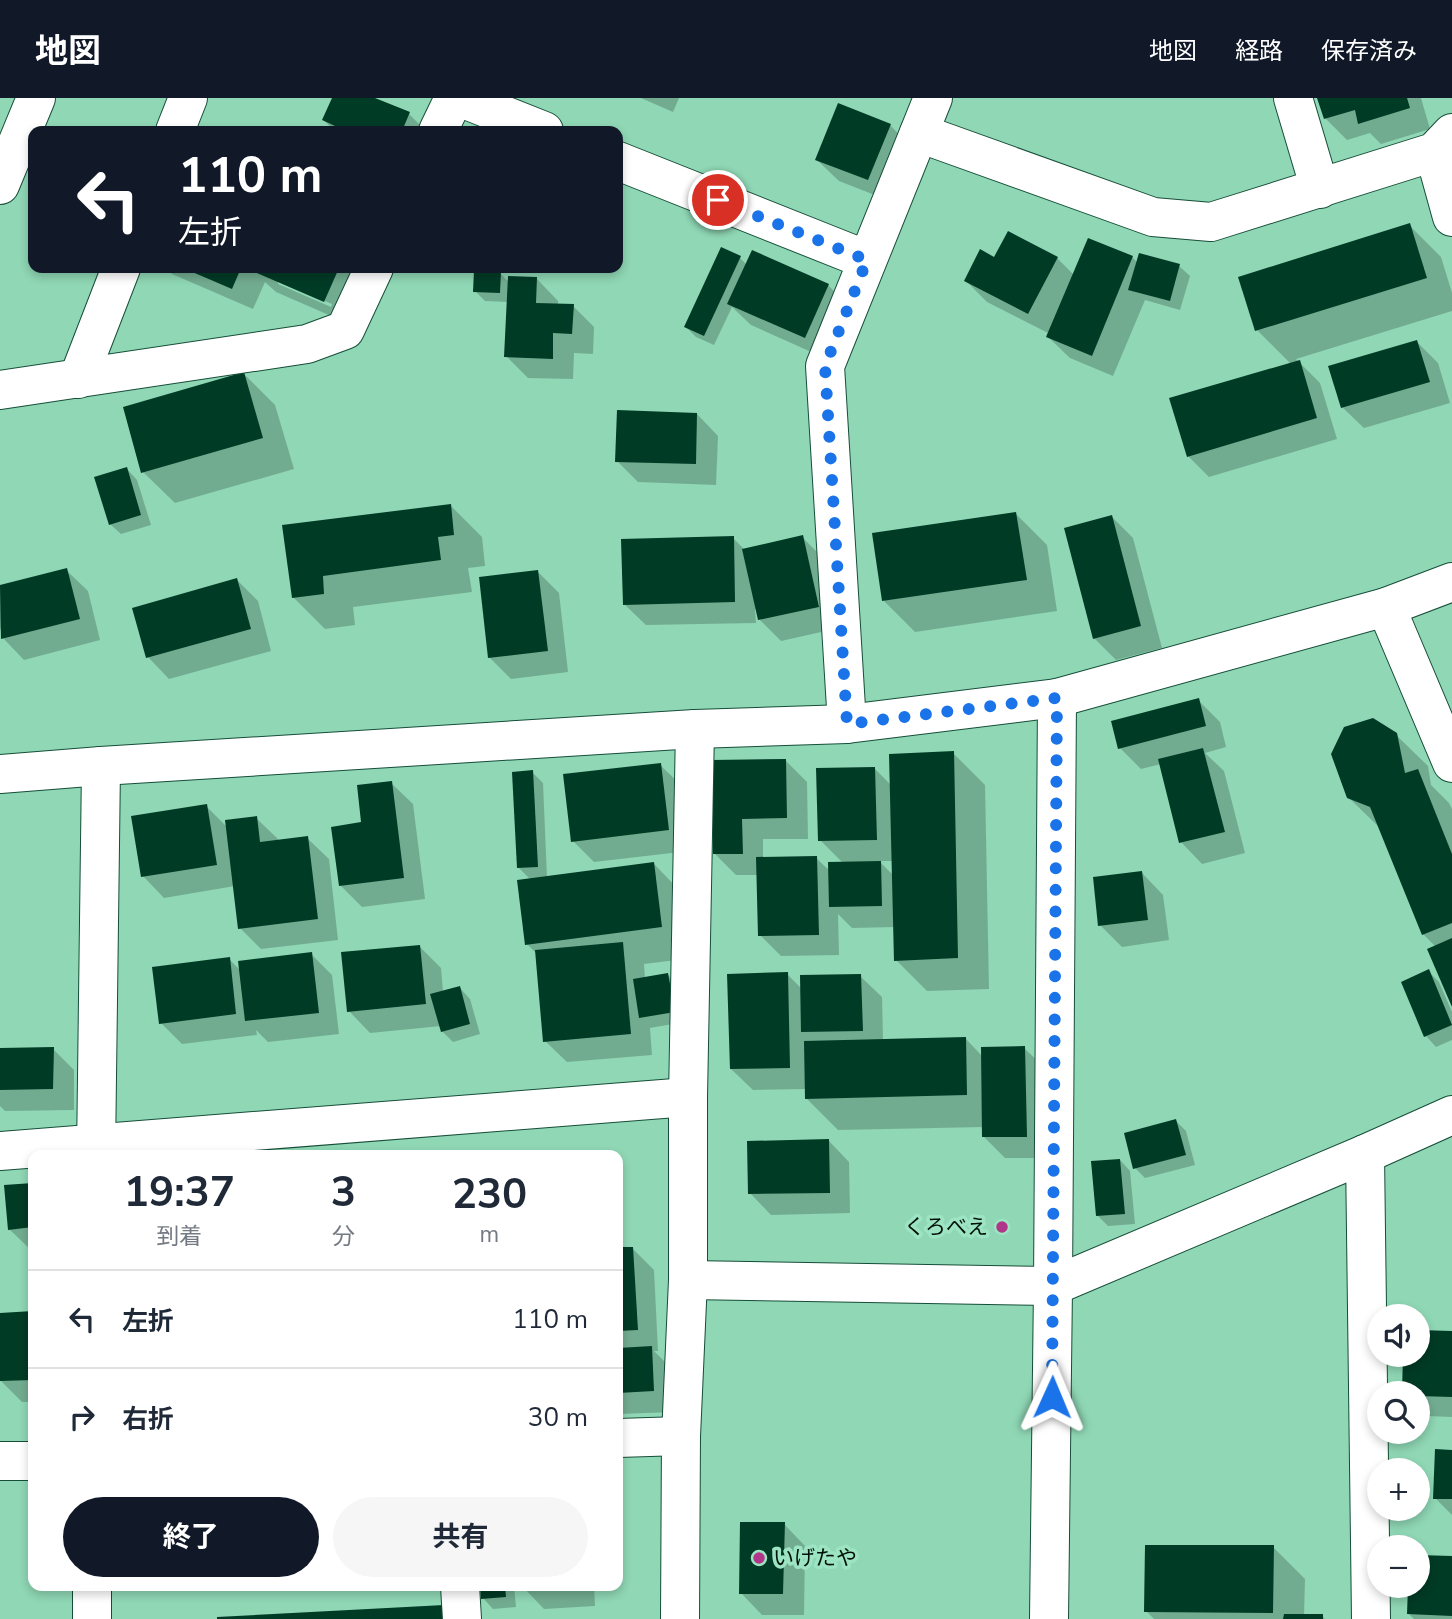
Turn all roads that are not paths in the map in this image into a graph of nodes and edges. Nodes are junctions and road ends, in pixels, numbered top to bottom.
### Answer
1 (36, 98) edge
2 (188, 98) edge
3 (454, 98) edge
4 (460, 98) edge
5 (933, 98) edge
6 (1293, 98) edge
7 (177, 126) edge
8 (440, 126) edge
9 (531, 126) edge
10 (919, 133) junction
11 (1443, 143) edge
12 (623, 162) edge
13 (0, 185) edge
14 (1320, 188) junction
15 (1452, 217) edge
16 (867, 260) junction
17 (119, 273) edge
18 (372, 273) edge
19 (78, 379) junction
20 (0, 390) edge
21 (1452, 582) edge
22 (1386, 607) junction
23 (1057, 698) junction
24 (847, 724) junction
25 (695, 729) junction
26 (1452, 763) edge
27 (101, 766) junction
28 (0, 774) edge
29 (688, 1097) junction
30 (1452, 1115) edge
31 (96, 1149) edge
32 (28, 1150) edge
33 (48, 1150) edge
34 (0, 1151) edge
35 (1365, 1154) junction
36 (688, 1280) junction
37 (1053, 1286) junction
38 (681, 1436) junction
39 (623, 1438) edge
40 (0, 1461) edge
41 (28, 1461) edge
42 (92, 1591) edge
43 (460, 1591) edge
44 (92, 1619) edge
45 (462, 1619) edge
46 (680, 1619) edge
47 (1049, 1619) edge
48 (1371, 1619) edge

1 - 13 street
2 - 7 street
3 - 8 street
4 - 9 street
5 - 10 street
6 - 14 street
10 - 14 street
10 - 16 street
11 - 14 street
11 - 15 street
12 - 16 street
16 - 24 street
17 - 19 street
18 - 19 street
19 - 20 street
21 - 22 street
22 - 23 street
22 - 26 street
23 - 24 street
23 - 37 street
24 - 25 street
25 - 27 street
25 - 29 street
27 - 28 street
27 - 31 street
29 - 31 street
29 - 36 street
30 - 35 street
31 - 33 street
32 - 34 street
35 - 37 street
35 - 48 street
36 - 37 street
36 - 38 street
37 - 47 street
38 - 39 street
38 - 46 street
40 - 41 street
42 - 44 street
43 - 45 street

